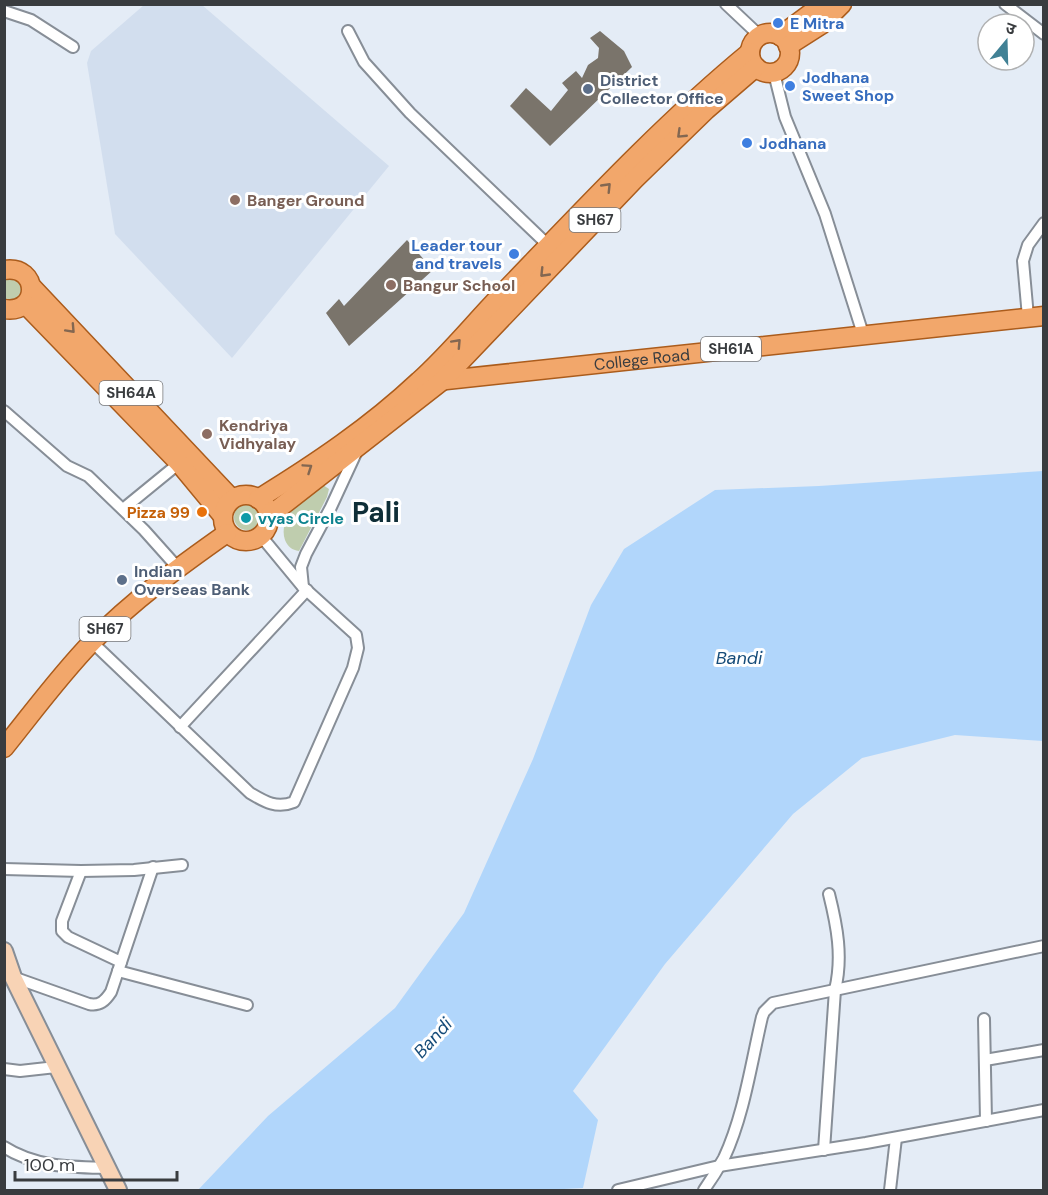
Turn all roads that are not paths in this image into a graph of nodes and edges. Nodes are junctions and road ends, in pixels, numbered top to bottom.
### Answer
1 (823, 4) edge
2 (842, 4) edge
3 (1005, 4) edge
4 (729, 6) edge
5 (4, 11) edge
6 (348, 31) dead end
7 (1044, 34) edge
8 (760, 36) junction
9 (784, 41) junction
10 (73, 47) dead end
11 (753, 60) junction
12 (774, 73) junction
13 (1044, 223) edge
14 (549, 246) junction
15 (7, 265) edge
16 (31, 286) junction
17 (25, 304) junction
18 (4, 309) edge
19 (1036, 317) edge
20 (863, 334) junction
21 (442, 381) junction
22 (419, 382) junction
23 (4, 411) edge
24 (358, 447) junction
25 (183, 459) junction
26 (232, 499) junction
27 (258, 499) junction
28 (123, 509) junction
29 (222, 515) junction
30 (269, 516) junction
31 (227, 533) junction
32 (261, 536) junction
33 (178, 568) junction
34 (305, 588) junction
35 (92, 642) junction
36 (180, 727) junction
37 (4, 748) edge
38 (182, 865) dead end
39 (153, 867) junction
40 (4, 869) edge
41 (81, 871) junction
42 (829, 894) dead end
43 (1044, 946) edge
44 (4, 951) edge
45 (119, 966) junction
46 (9, 976) edge
47 (835, 990) junction
48 (248, 1005) dead end
49 (984, 1019) dead end
50 (1044, 1050) edge
51 (985, 1060) junction
52 (56, 1067) junction
53 (4, 1069) edge
54 (1044, 1110) edge
55 (986, 1121) junction
56 (896, 1138) junction
57 (4, 1147) edge
58 (824, 1150) junction
59 (719, 1166) junction
60 (106, 1168) junction
61 (118, 1191) edge
62 (618, 1191) edge
63 (704, 1191) edge
64 (891, 1191) edge

1 - 9 main road
2 - 9 main road
3 - 7 street
4 - 8 street
5 - 10 street
6 - 14 street
8 - 9 main road
8 - 11 main road, SH67
9 - 12 main road
11 - 12 main road
14 -> 11 main road, SH67
11 -> 21 main road, SH67
12 - 20 street
13 - 19 street
22 -> 14 main road, SH67
15 - 16 main road, SH64A
16 - 17 main road
16 -> 25 main road, SH64A
17 - 18 main road
17 - 25 main road, SH64A
19 - 20 main road, College Road / SH61A
20 - 21 main road, College Road / SH61A
21 - 22 main road, College Road / SH61A
21 - 24 main road, SH67
27 -> 22 main road, SH67
23 - 28 street
24 - 30 main road, SH67
24 - 34 street
25 - 26 main road, SH64A
25 - 28 street
25 - 29 main road, SH64A
26 - 27 main road
26 - 29 main road
27 - 30 main road
28 - 33 street
29 - 31 main road
30 - 32 main road
31 - 32 main road
31 - 33 main road, SH67
32 - 34 street
33 - 35 main road, SH67
34 - 36 street
34 - 36 street
35 - 36 street
35 - 37 main road, SH67
38 - 39 street
39 - 41 street
39 - 45 street
40 - 41 street
41 - 45 street
42 - 47 street
43 - 47 street
44 - 46 street
45 - 46 street
45 - 48 street
46 - 52 street
47 - 58 street
47 - 59 street
49 - 51 street
50 - 51 street
51 - 55 street
52 - 53 street
52 - 60 street
54 - 55 street
55 - 56 street
56 - 58 street
56 - 64 street
57 - 60 street
58 - 59 street
59 - 62 street
59 - 63 street
60 - 61 street

